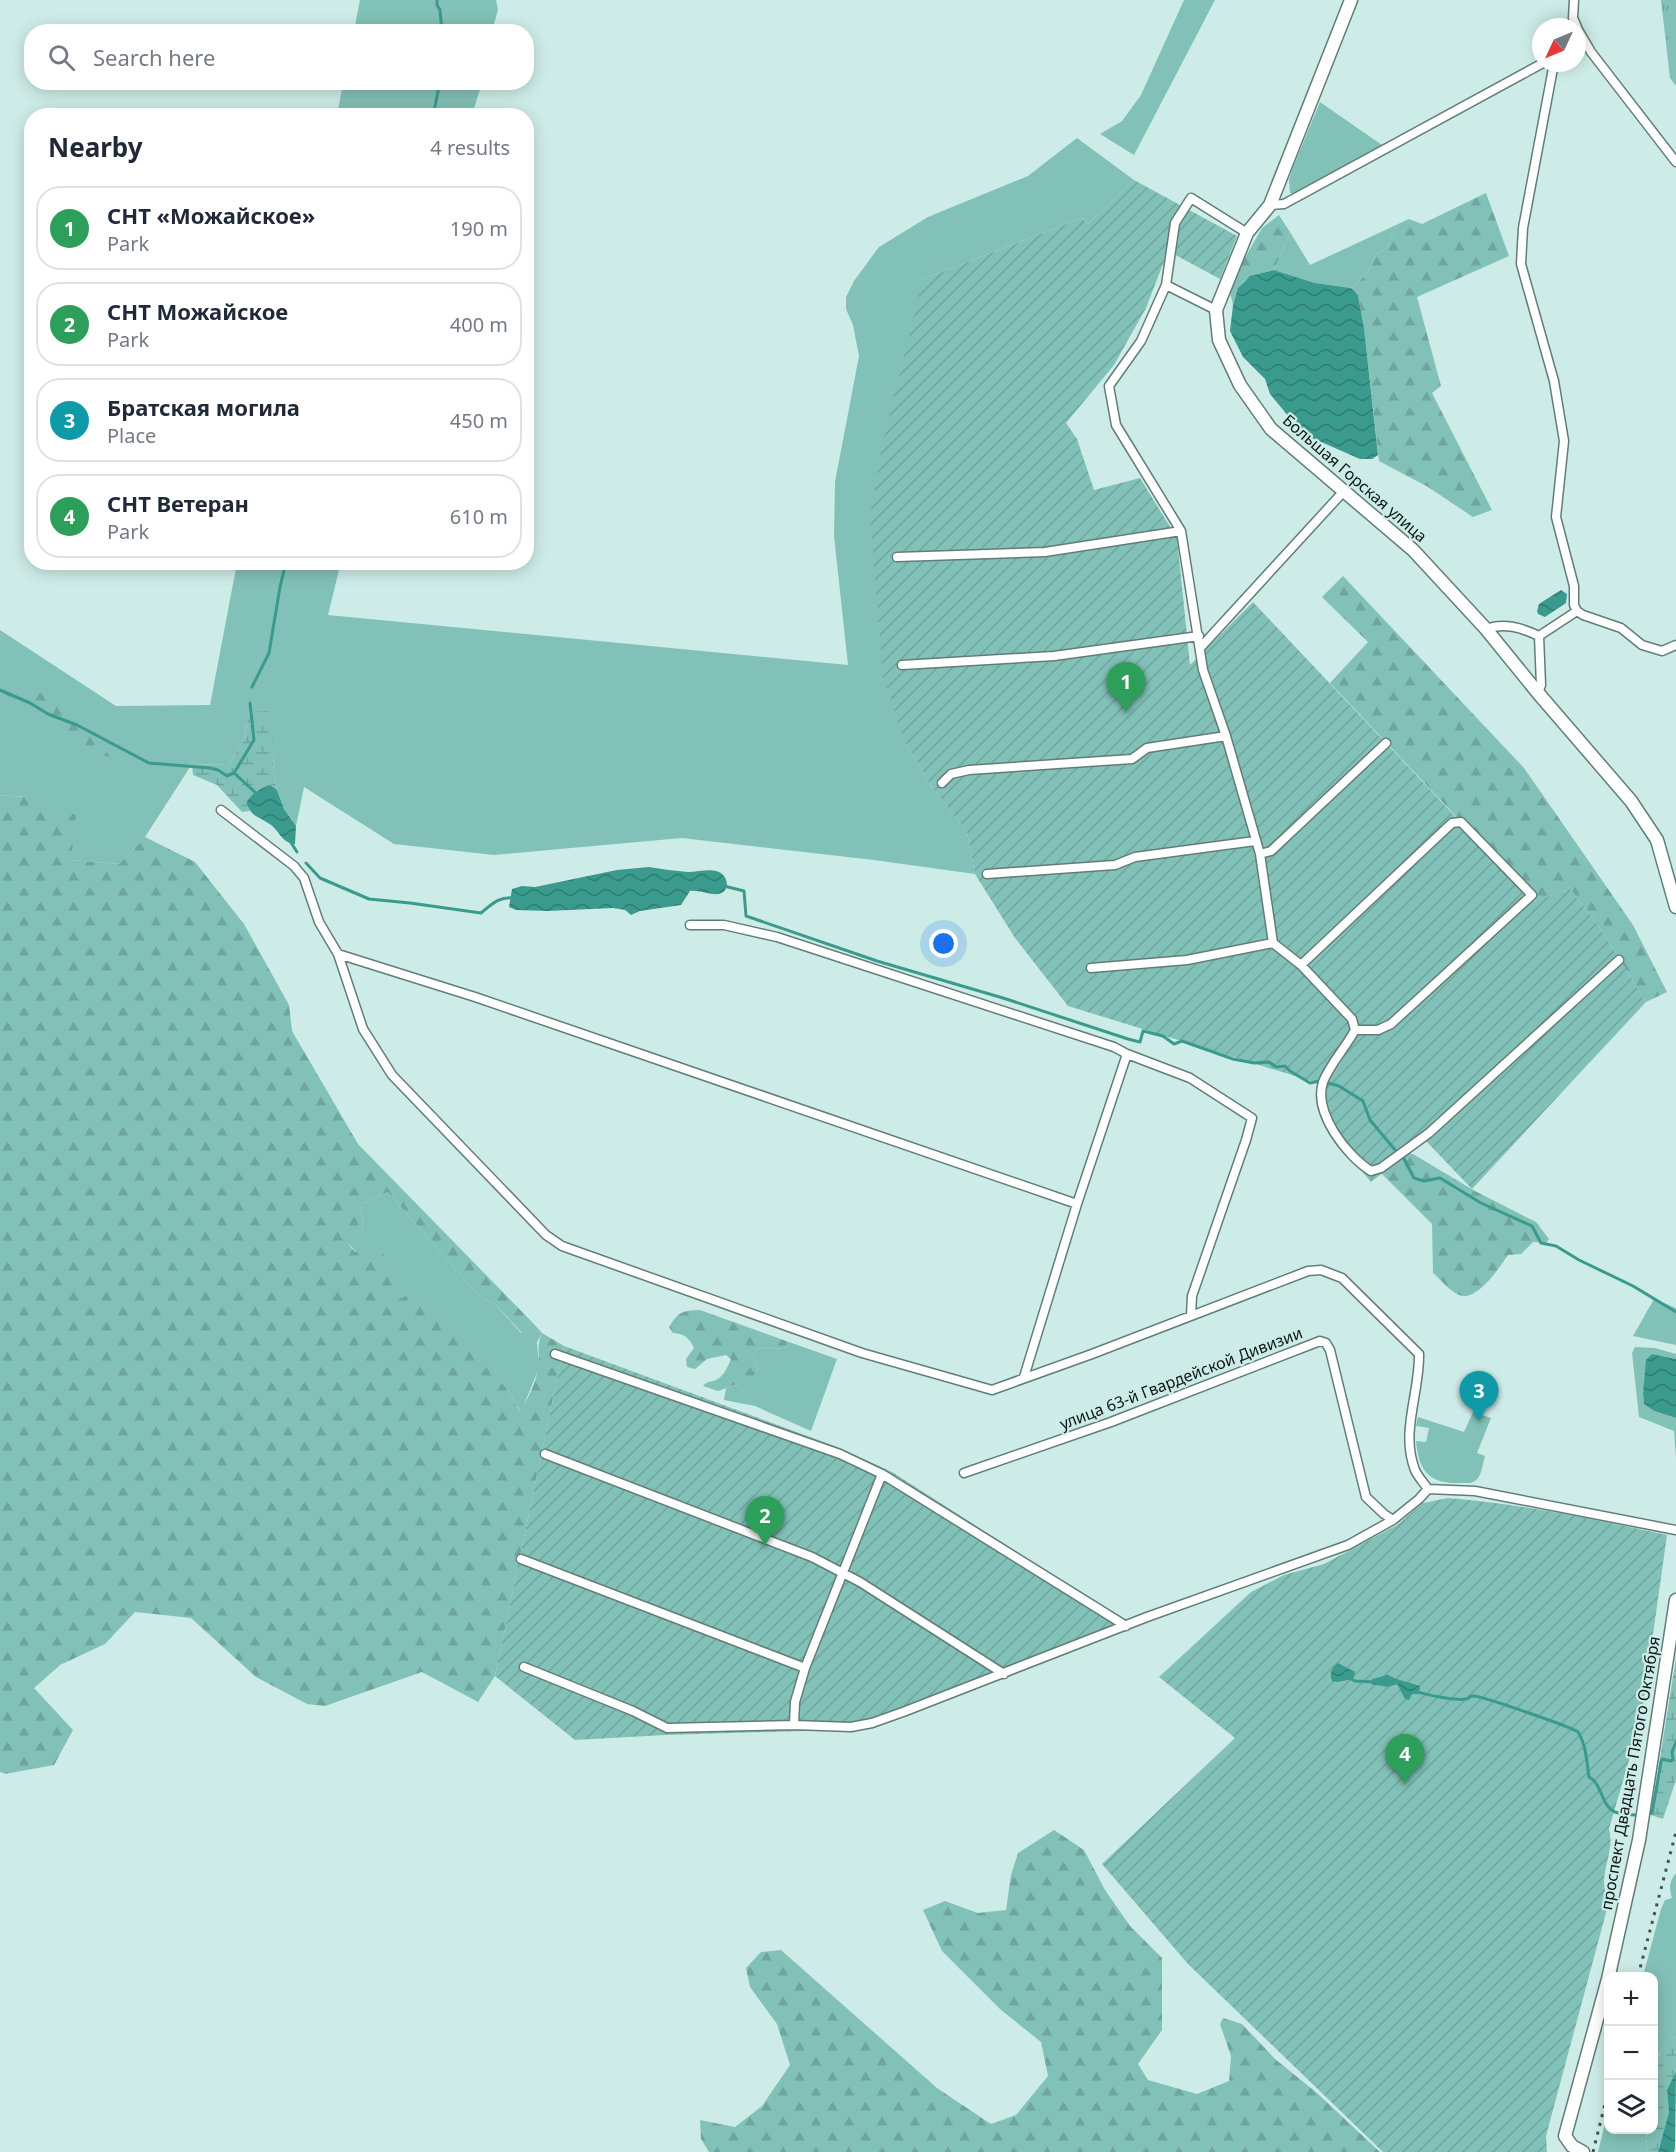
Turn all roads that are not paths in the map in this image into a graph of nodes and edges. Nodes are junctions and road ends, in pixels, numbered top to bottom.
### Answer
1 (1350, 0) edge
2 (1574, 0) edge
3 (1576, 18) edge
4 (1586, 43) edge
5 (1532, 69) edge
6 (1552, 72) edge
7 (1676, 162) edge
8 (1270, 205) junction
9 (1247, 233) junction
10 (1166, 285) junction
11 (1216, 310) junction
12 (1344, 491) junction
13 (1181, 531) junction
14 (897, 557) dead end
15 (1577, 611) junction
16 (1486, 629) junction
17 (1198, 636) junction
18 (1539, 636) junction
19 (1676, 645) edge
20 (1200, 648) junction
21 (902, 665) dead end
22 (1538, 693) junction
23 (1226, 736) junction
24 (1386, 743) dead end
25 (942, 783) dead end
26 (221, 810) dead end
27 (1255, 841) junction
28 (1260, 854) junction
29 (987, 874) dead end
30 (1675, 903) edge
31 (690, 926) dead end
32 (1273, 944) junction
33 (338, 954) junction
34 (1619, 960) dead end
35 (1301, 965) junction
36 (1091, 968) dead end
37 (1355, 1030) junction
38 (1127, 1054) junction
39 (1077, 1204) junction
40 (1191, 1315) junction
41 (555, 1354) dead end
42 (1024, 1377) junction
43 (545, 1454) dead end
44 (964, 1473) dead end
45 (882, 1474) junction
46 (1428, 1489) junction
47 (1393, 1520) junction
48 (1676, 1530) edge
49 (521, 1559) dead end
50 (844, 1573) junction
51 (1676, 1600) edge
52 (1126, 1626) junction
53 (524, 1667) dead end
54 (805, 1668) junction
55 (1004, 1674) junction
56 (794, 1725) junction
57 (1583, 2152) edge

1 - 8 street, Большая Горская улица
2 - 3 street
4 - 7 street
5 - 8 street
6 - 15 street
8 - 9 street, Большая Горская улица
9 - 10 street
9 - 11 street, Большая Горская улица
10 - 11 street
10 - 13 street
11 - 12 street, Большая Горская улица
12 - 16 street, Большая Горская улица
12 - 20 street
13 - 14 street
13 - 17 street
15 - 18 street
15 - 19 street
16 - 18 street
16 - 22 street, Большая Горская улица
17 - 20 street
17 - 21 street
18 - 22 street
20 - 23 street
22 - 30 street, Большая Горская улица
23 - 25 street
23 - 27 street
24 - 28 street
26 - 33 street
27 - 28 street
27 - 29 street
28 - 32 street
31 - 38 street
32 - 35 street
32 - 36 street
33 - 39 street
33 - 42 street
34 - 37 street
35 - 37 street
35 - 37 street
38 - 39 street
38 - 40 street
39 - 42 street
40 - 42 street
40 - 46 street
41 - 45 street
43 - 50 street
44 - 47 street, улица 63-й Гвардейской Дивизии
45 - 50 street
45 - 52 street
46 - 47 street
46 - 48 street
47 - 52 street
49 - 54 street
50 - 54 street
50 - 55 street
51 - 57 street, проспект Двадцать Пятого Октября
52 - 55 street
53 - 56 street
54 - 56 street
55 - 56 street

